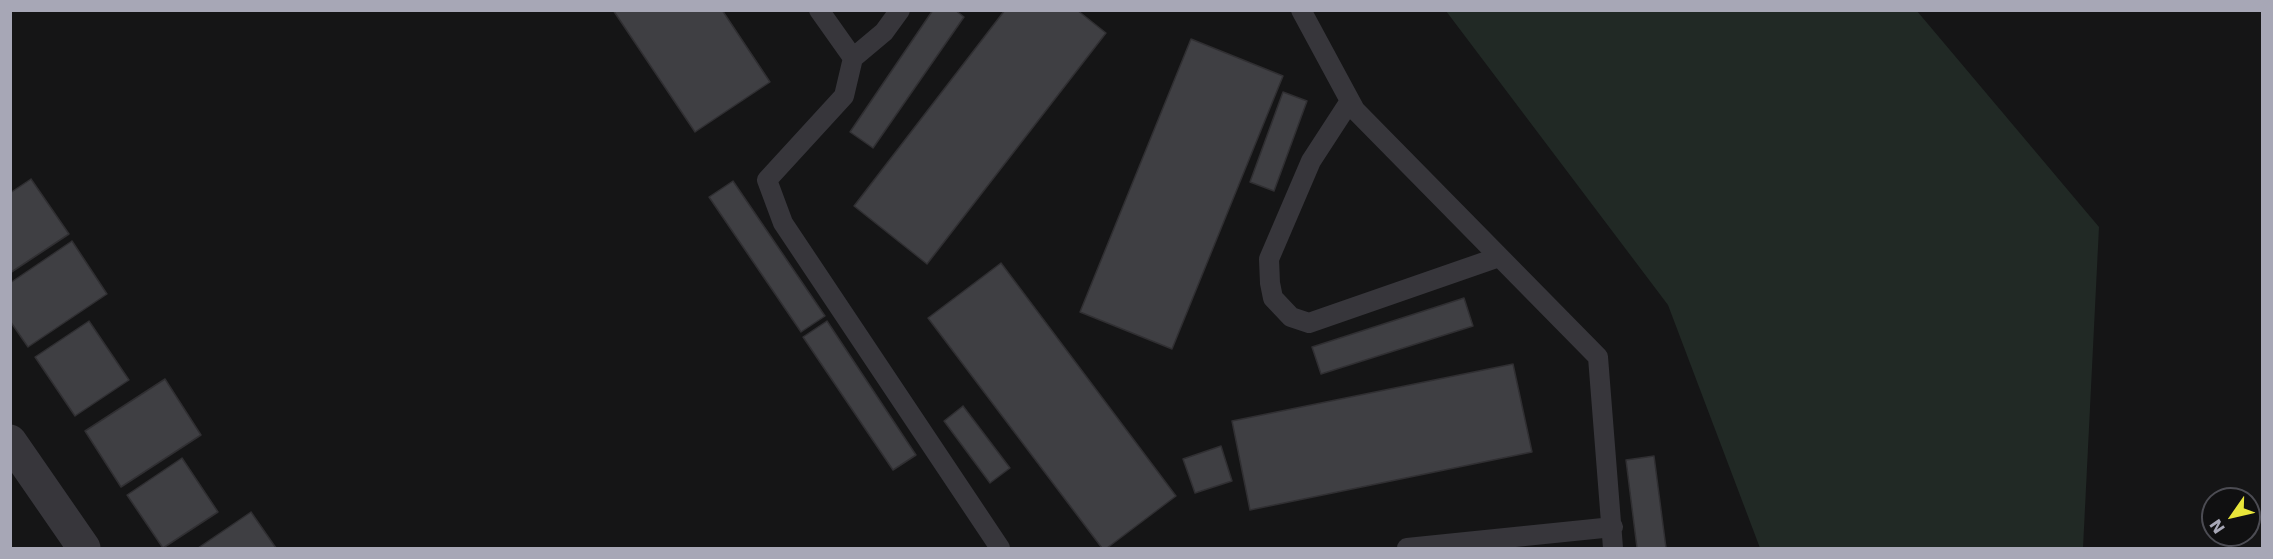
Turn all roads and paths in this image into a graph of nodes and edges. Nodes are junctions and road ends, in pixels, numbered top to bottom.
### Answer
1 (819, 10) edge
2 (900, 10) edge
3 (1301, 10) edge
4 (853, 58) junction
5 (1350, 101) junction
6 (1499, 257) junction
7 (10, 441) edge
8 (1613, 528) junction
9 (84, 549) edge
10 (1000, 549) edge
11 (1407, 549) edge
12 (1613, 549) edge

1 - 4 lane
2 - 4 lane
3 - 5 lane
4 - 10 lane
5 - 6 lane
5 - 6 lane
6 - 8 lane
7 - 9 street
8 - 11 lane
8 - 12 lane

